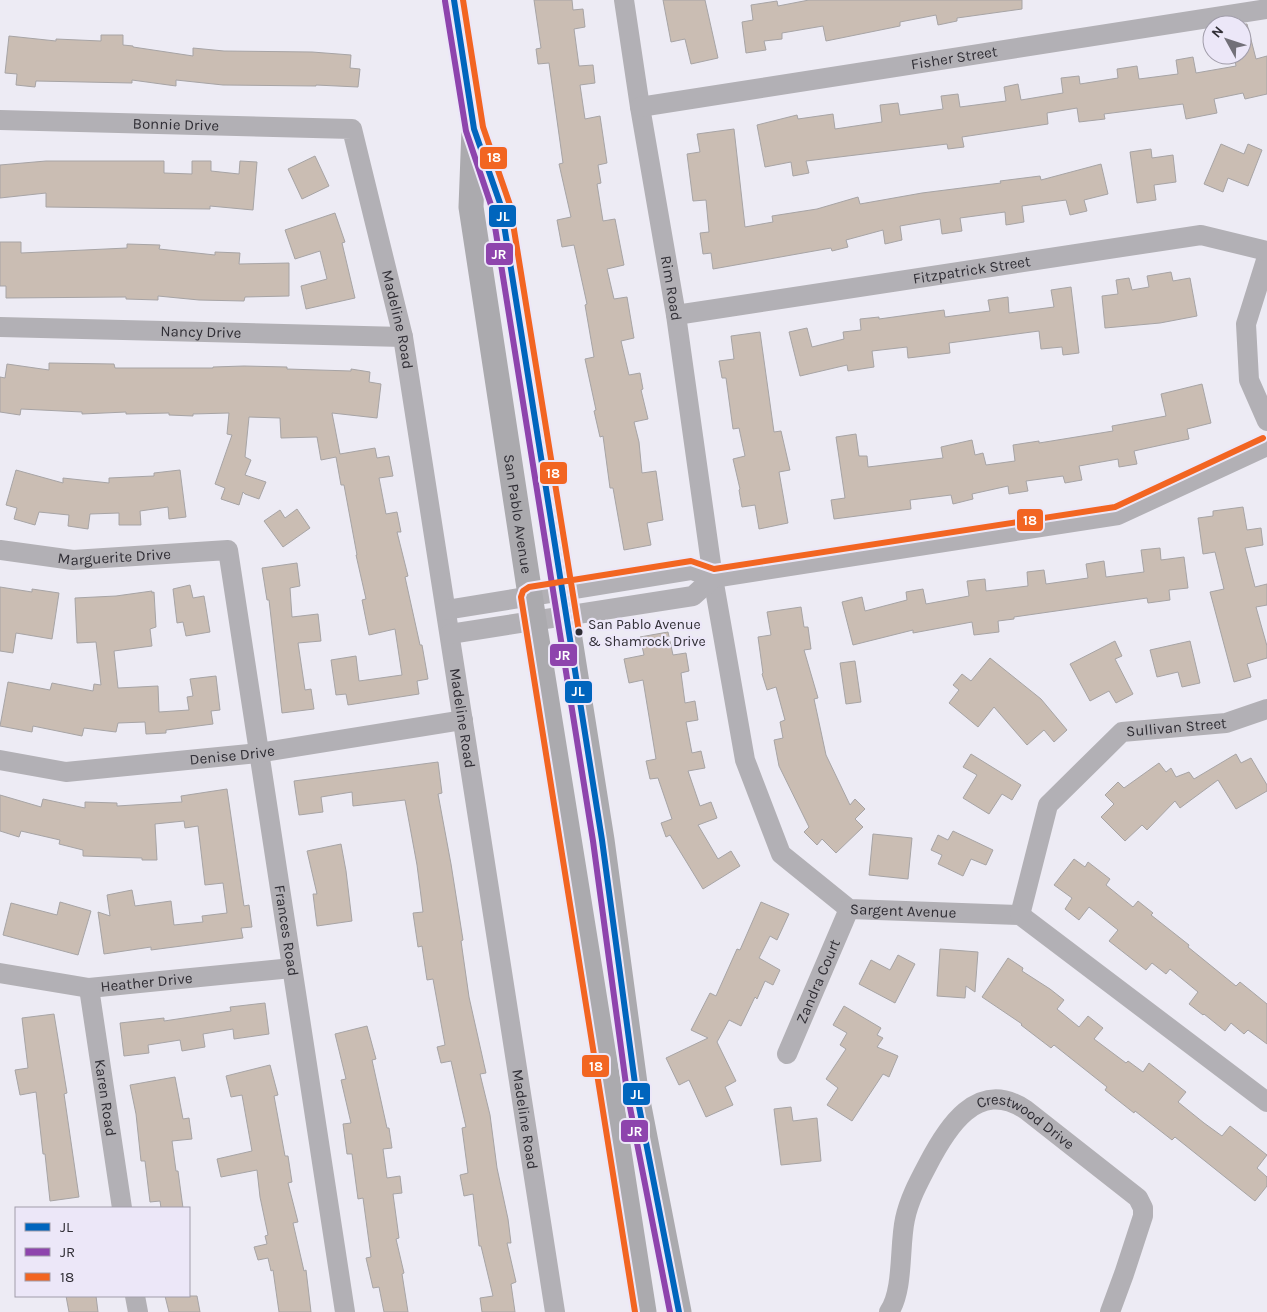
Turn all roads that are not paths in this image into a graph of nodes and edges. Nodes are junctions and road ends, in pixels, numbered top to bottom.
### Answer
1 (454, 0) edge
2 (624, 0) edge
3 (1267, 9) edge
4 (640, 107) junction
5 (0, 120) edge
6 (352, 129) joint
7 (474, 129) junction
8 (1267, 251) edge
9 (1267, 257) edge
10 (676, 316) junction
11 (0, 326) edge
12 (403, 338) junction
13 (1267, 421) edge
14 (1267, 446) edge
15 (0, 550) edge
16 (228, 550) joint
17 (713, 578) junction
18 (564, 591) junction
19 (530, 596) junction
20 (446, 610) junction
21 (567, 615) junction
22 (534, 621) junction
23 (450, 634) junction
24 (1267, 709) edge
25 (463, 720) junction
26 (258, 753) junction
27 (0, 760) edge
28 (850, 909) junction
29 (1020, 915) junction
30 (292, 968) junction
31 (0, 973) edge
32 (89, 988) junction
33 (787, 1054) dead end
34 (1267, 1102) edge
35 (122, 1207) edge
36 (135, 1297) edge
37 (138, 1312) edge
38 (345, 1312) edge
39 (555, 1312) edge
40 (644, 1312) edge
41 (679, 1312) edge
42 (889, 1312) edge
43 (1110, 1312) edge

1 - 7 main road, San Pablo Avenue
2 - 4 street, Rim Road
3 - 4 street, Fisher Street
4 - 10 street, Rim Road
5 - 6 street, Bonnie Drive
6 - 12 street, Madeline Road
7 - 18 main road, San Pablo Avenue
7 - 19 main road, San Pablo Avenue
8 - 10 street, Fitzpatrick Street
9 - 13 street
10 - 17 street, Rim Road
11 - 12 street, Nancy Drive
12 - 20 street, Madeline Road
14 - 17 street
15 - 16 street, Marguerite Drive
16 - 26 street, Frances Road
17 - 18 street
17 - 21 street
17 - 28 street, Sargent Avenue
18 - 19 street
18 - 21 main road, San Pablo Avenue
19 - 20 street
19 - 22 main road, San Pablo Avenue
20 - 23 street, Madeline Road
21 - 22 street
21 - 41 main road, San Pablo Avenue
22 - 23 street
22 - 40 main road, San Pablo Avenue
23 - 25 street, Madeline Road
24 - 29 street, Sullivan Street
25 - 26 street, Denise Drive
25 - 39 street, Madeline Road
26 - 27 street, Denise Drive
26 - 30 street, Frances Road
28 - 29 street, Sargent Avenue
28 - 33 street, Zandra Court
29 - 34 street
30 - 32 street, Heather Drive
30 - 38 street, Frances Road
31 - 32 street, Heather Drive
32 - 35 street, Karen Road
36 - 37 street
42 - 43 street, Crestwood Drive

